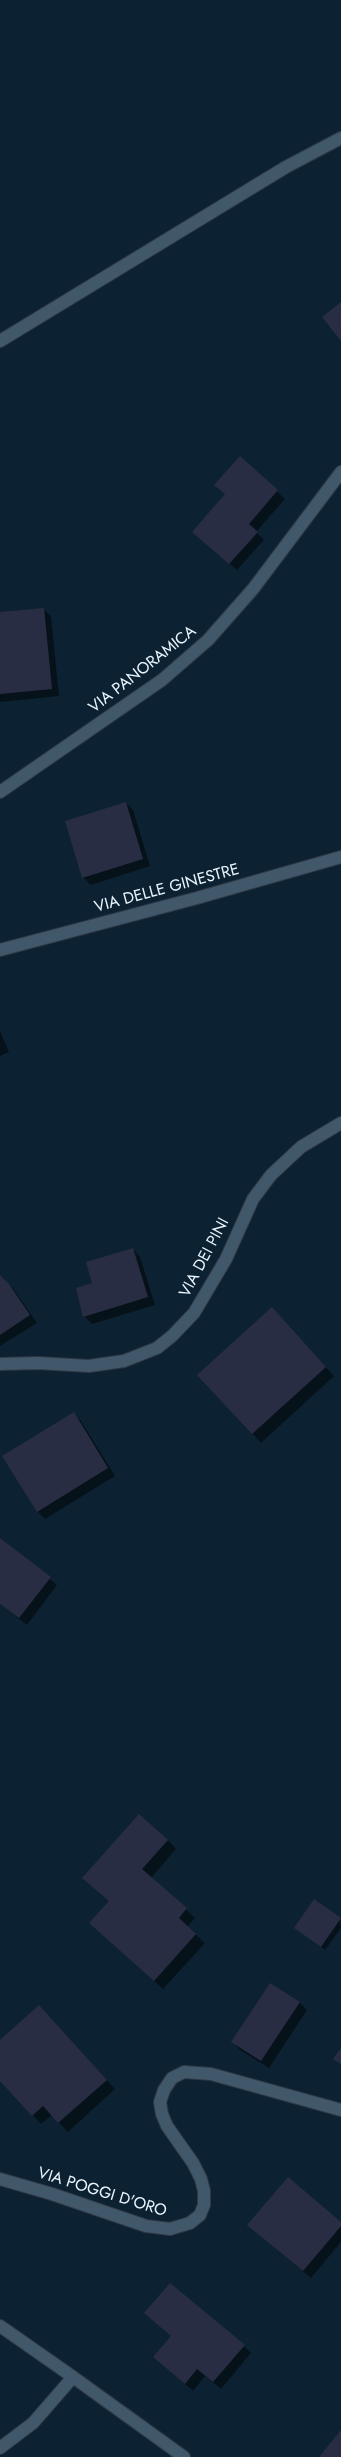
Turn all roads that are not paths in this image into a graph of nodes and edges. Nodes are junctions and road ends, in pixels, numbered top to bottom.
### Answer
1 (341, 138) edge
2 (0, 341) edge
3 (341, 472) edge
4 (0, 792) edge
5 (341, 857) edge
6 (0, 950) edge
7 (341, 1123) edge
8 (0, 1364) edge
9 (341, 2110) edge
10 (0, 2180) edge
11 (0, 2326) edge
12 (73, 2377) junction
13 (0, 2448) edge
14 (184, 2457) edge

1 - 2 street
3 - 4 street, VIA PANORAMICA
5 - 6 street, VIA DELLE GINESTRE
7 - 8 street, VIA DEI PINI
9 - 10 street, VIA POGGI D'ORO
11 - 12 street
12 - 13 street
12 - 14 street

